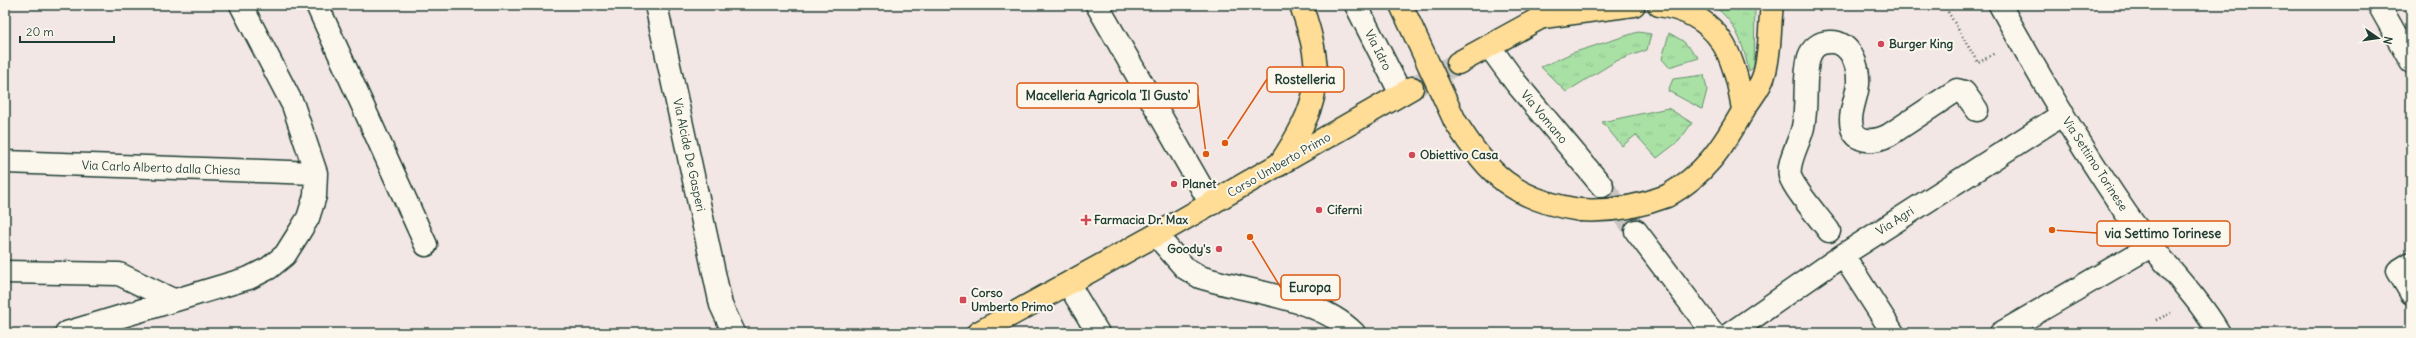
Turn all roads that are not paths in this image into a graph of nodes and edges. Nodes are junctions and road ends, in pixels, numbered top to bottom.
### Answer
1 (241, 5) edge
2 (317, 5) edge
3 (656, 5) edge
4 (1097, 5) edge
5 (1301, 5) edge
6 (1356, 5) edge
7 (1401, 5) edge
8 (1564, 5) edge
9 (1634, 5) edge
10 (1659, 5) edge
11 (1772, 5) edge
12 (2000, 5) edge
13 (2379, 5) edge
14 (1543, 16) junction
15 (1489, 46) junction
16 (2411, 62) edge
17 (1458, 63) tunnel mouth
18 (1406, 91) joint
19 (1743, 110) junction
20 (1977, 110) dead end
21 (2063, 114) junction
22 (5, 162) edge
23 (1279, 165) junction
24 (316, 173) junction
25 (1602, 186) tunnel mouth
26 (1211, 204) junction
27 (1636, 231) tunnel mouth
28 (1829, 231) dead end
29 (1156, 236) junction
30 (426, 245) dead end
31 (2151, 246) junction
32 (1843, 255) junction
33 (2411, 263) edge
34 (5, 272) edge
35 (1069, 285) junction
36 (2411, 293) edge
37 (173, 300) junction
38 (721, 305) junction
39 (66, 333) edge
40 (718, 333) edge
41 (734, 333) edge
42 (978, 333) edge
43 (1098, 333) edge
44 (1354, 333) edge
45 (1713, 333) edge
46 (1731, 333) edge
47 (1893, 333) edge
48 (2001, 333) edge
49 (2219, 333) edge

1 - 24 street
2 - 30 street
3 - 38 street, Via Alcide De Gasperi
4 - 26 street
5 - 23 main road
6 - 18 street, Via Idro
7 - 19 main road, bridge
8 - 14 main road
9 - 14 main road
10 - 19 main road
11 - 19 main road
12 - 21 street, Via Settimo Torinese
13 - 16 street
14 - 15 main road
15 - 17 main road
15 - 25 street, Via Vomano
18 - 23 main road, Corso Umberto Primo
20 - 28 street
21 - 31 street, Via Settimo Torinese
21 - 32 street, Via Agri
22 - 24 street, Via Carlo Alberto dalla Chiesa
23 - 26 main road, Corso Umberto Primo
24 - 37 street
26 - 29 main road, Corso Umberto Primo
27 - 45 street
29 - 35 main road, Corso Umberto Primo
29 - 44 street
31 - 48 street
31 - 49 street, Via Settimo Torinese
32 - 46 street, Via Agri
32 - 47 street
33 - 36 street
34 - 37 street
35 - 42 main road, Corso Umberto Primo
35 - 43 street
37 - 39 street
38 - 40 street, Via Alcide De Gasperi
38 - 41 street, Via Alcide De Gasperi

